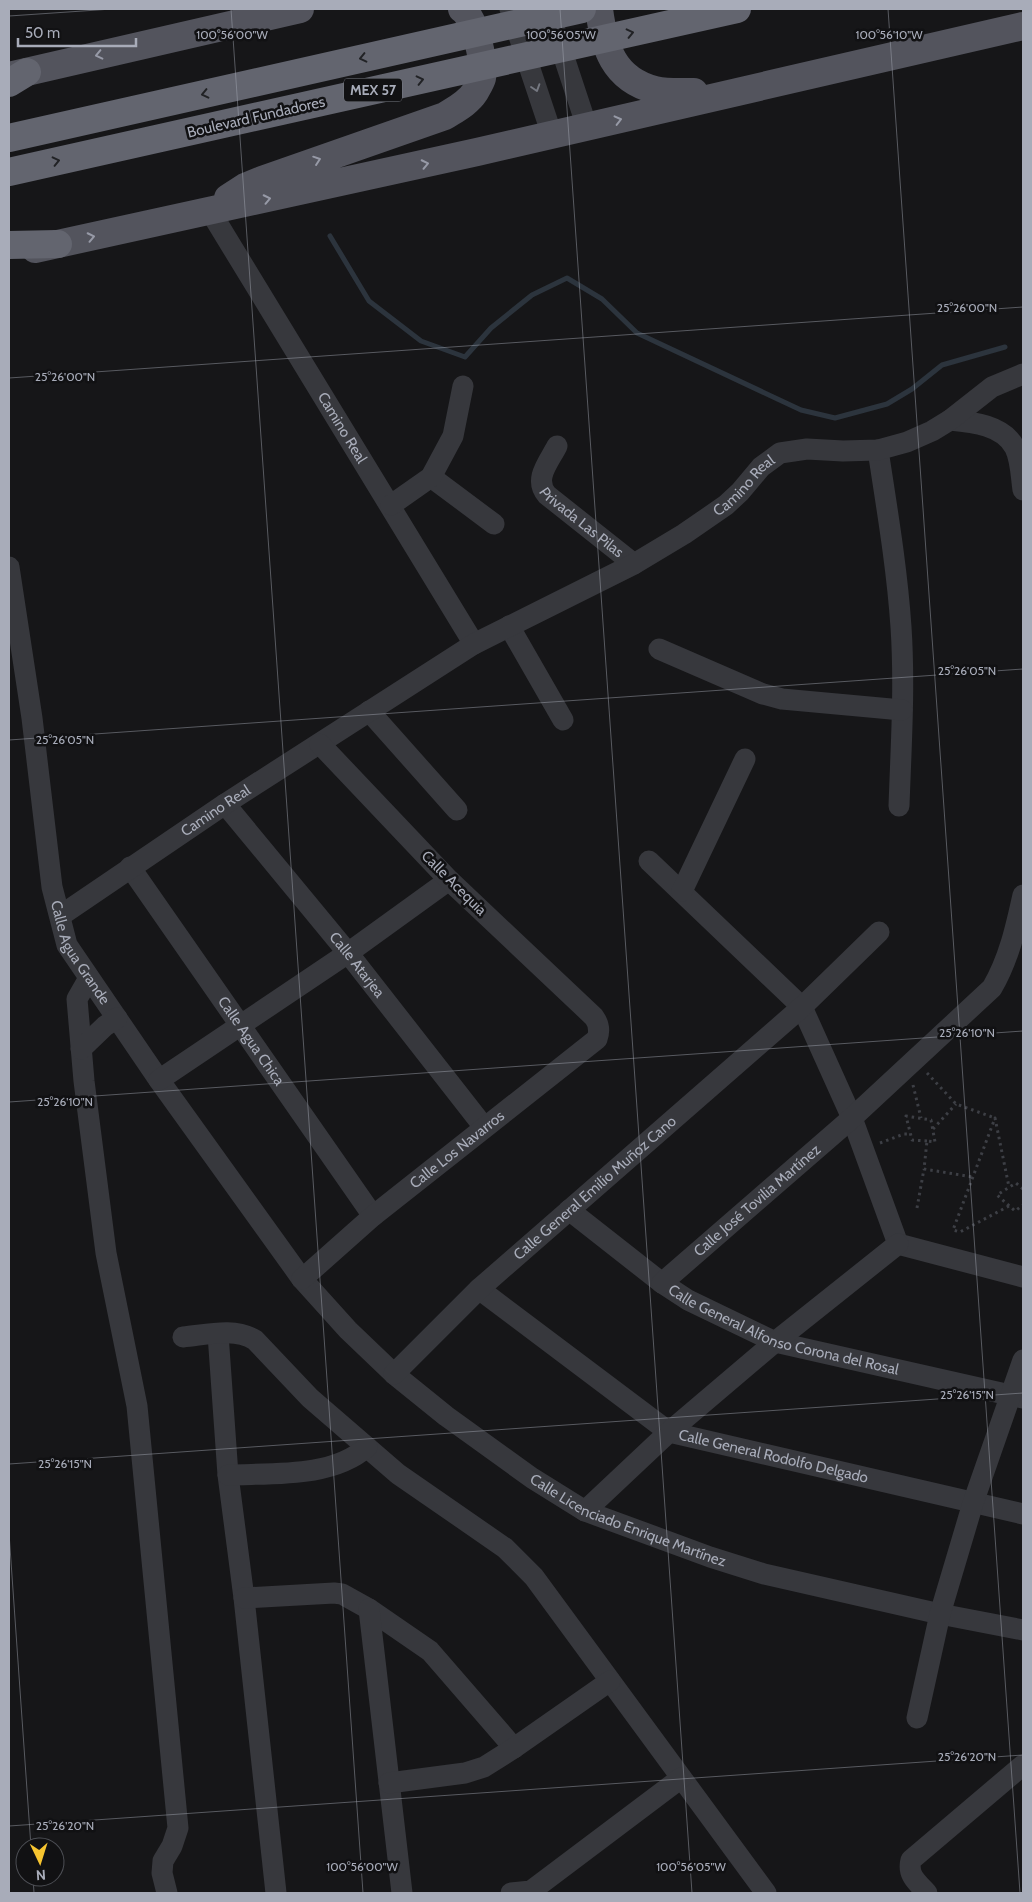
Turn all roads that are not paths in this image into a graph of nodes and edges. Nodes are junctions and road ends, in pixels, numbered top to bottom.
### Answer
1 (300, 9) edge
2 (462, 9) edge
3 (510, 9) edge
4 (548, 9) edge
5 (582, 9) edge
6 (599, 9) edge
7 (737, 9) edge
8 (1023, 26) edge
9 (15, 77) edge
10 (726, 94) junction
11 (587, 127) junction
12 (552, 135) junction
13 (9, 138) edge
14 (9, 172) edge
15 (210, 211) junction
16 (58, 244) junction
17 (9, 245) edge
18 (9, 254) edge
19 (1023, 374) edge
20 (463, 386) dead end
21 (950, 420) junction
22 (557, 446) dead end
23 (878, 450) junction
24 (432, 477) junction
25 (1023, 490) edge
26 (391, 505) junction
27 (494, 524) dead end
28 (634, 564) junction
29 (9, 567) edge
30 (509, 626) junction
31 (14, 631) edge
32 (474, 644) junction
33 (659, 649) dead end
34 (902, 710) junction
35 (370, 711) junction
36 (563, 720) dead end
37 (320, 744) junction
38 (745, 759) dead end
39 (225, 804) junction
40 (899, 806) dead end
41 (457, 810) dead end
42 (649, 861) dead end
43 (130, 867) junction
44 (448, 880) junction
45 (682, 891) junction
46 (1023, 895) edge
47 (60, 916) junction
48 (879, 932) dead end
49 (348, 953) junction
50 (89, 978) junction
51 (802, 1007) junction
52 (594, 1017) joint
53 (117, 1018) junction
54 (240, 1026) junction
55 (81, 1049) junction
56 (159, 1080) junction
57 (852, 1118) junction
58 (484, 1126) junction
59 (569, 1210) junction
60 (373, 1216) junction
61 (898, 1244) junction
62 (1023, 1277) edge
63 (302, 1279) junction
64 (662, 1283) junction
65 (479, 1289) junction
66 (218, 1334) junction
67 (183, 1337) dead end
68 (775, 1342) junction
69 (1023, 1360) edge
70 (394, 1374) junction
71 (1017, 1397) edge
72 (669, 1432) junction
73 (367, 1446) junction
74 (228, 1475) junction
75 (973, 1504) junction
76 (585, 1511) junction
77 (1023, 1514) edge
78 (244, 1598) junction
79 (369, 1609) junction
80 (940, 1614) junction
81 (1023, 1630) edge
82 (610, 1681) junction
83 (917, 1718) dead end
84 (514, 1748) junction
85 (1023, 1765) edge
86 (681, 1778) junction
87 (389, 1783) junction
88 (167, 1893) edge
89 (276, 1893) edge
90 (402, 1893) edge
91 (525, 1893) edge
92 (766, 1893) edge
93 (927, 1893) edge

1 -> 9 main road
15 -> 2 main road
3 -> 12 street
4 - 11 street
5 -> 13 highway, MEX 57, bridge
6 - 10 main road
14 -> 7 highway, Boulevard Fundadores / MEX 57, bridge
8 - 10 main road
11 -> 10 main road
11 - 12 main road
15 -> 12 main road
16 -> 15 main road
15 - 26 street, Camino Real
16 - 17 highway
16 - 18 main road
19 - 21 street, Camino Real
20 - 24 street
21 - 23 street, Camino Real
21 - 25 street
22 - 28 street, Privada Las Pilas
23 - 28 street, Camino Real
23 - 34 street
24 - 26 street
24 - 27 street
26 - 32 street, Camino Real
28 - 30 street, Camino Real
29 - 31 street, Calle Agua Grande
30 - 32 street, Camino Real
30 - 36 street
31 - 47 street, Calle Agua Grande
32 - 35 street, Camino Real
33 - 34 street
34 - 40 street
35 - 37 street, Camino Real
35 - 41 street
37 - 39 street, Camino Real
37 - 44 street, Calle Acequia
38 - 45 street
39 - 43 street, Camino Real
39 - 49 street, Calle Atarjea
42 - 45 street
43 - 47 street, Camino Real
43 - 54 street, Calle Agua Chica
44 - 49 street
44 - 52 street, Calle Acequia
45 - 51 street
46 - 57 street, Calle José Tovilia Martínez
47 - 50 street, Calle Agua Grande
48 - 51 street, Calle General Emilio Muñoz Cano
49 - 54 street
49 - 58 street, Calle Atarjea
50 - 53 street, Calle Agua Grande
50 - 55 street
51 - 57 street
51 - 59 street, Calle General Emilio Muñoz Cano
52 - 58 street, Calle Los Navarros
53 - 55 street
53 - 56 street, Calle Agua Grande
54 - 56 street
54 - 60 street, Calle Agua Chica
55 - 88 street
56 - 63 street, Calle Agua Grande
57 - 61 street
57 - 64 street, Calle José Tovilia Martínez
58 - 60 street, Calle Los Navarros
59 - 64 street, Calle General Alfonso Corona del Rosal
59 - 65 street, Calle General Emilio Muñoz Cano
60 - 63 street, Calle Los Navarros
61 - 62 street
61 - 68 street
63 - 70 street, Calle Licenciado Enrique Martínez
64 - 68 street, Calle General Alfonso Corona del Rosal
65 - 70 street, Calle General Emilio Muñoz Cano
65 - 72 street, Calle General Rodolfo Delgado
66 - 67 street
66 - 73 street
66 - 74 street
68 - 71 street, Calle General Alfonso Corona del Rosal
68 - 72 street
69 - 71 street
70 - 76 street, Calle Licenciado Enrique Martínez
71 - 75 street
72 - 75 street, Calle General Rodolfo Delgado
72 - 76 street
73 - 74 street
73 - 82 street
74 - 78 street
75 - 77 street, Calle General Rodolfo Delgado
75 - 80 street
76 - 80 street, Calle Licenciado Enrique Martínez
78 - 79 street
78 - 89 street
79 - 84 street
79 - 87 street
80 - 81 street, Calle Licenciado Enrique Martínez
80 - 83 street
82 - 84 street
82 - 86 street
84 - 87 street
85 - 93 street
86 - 91 street
86 - 92 street
87 - 90 street

